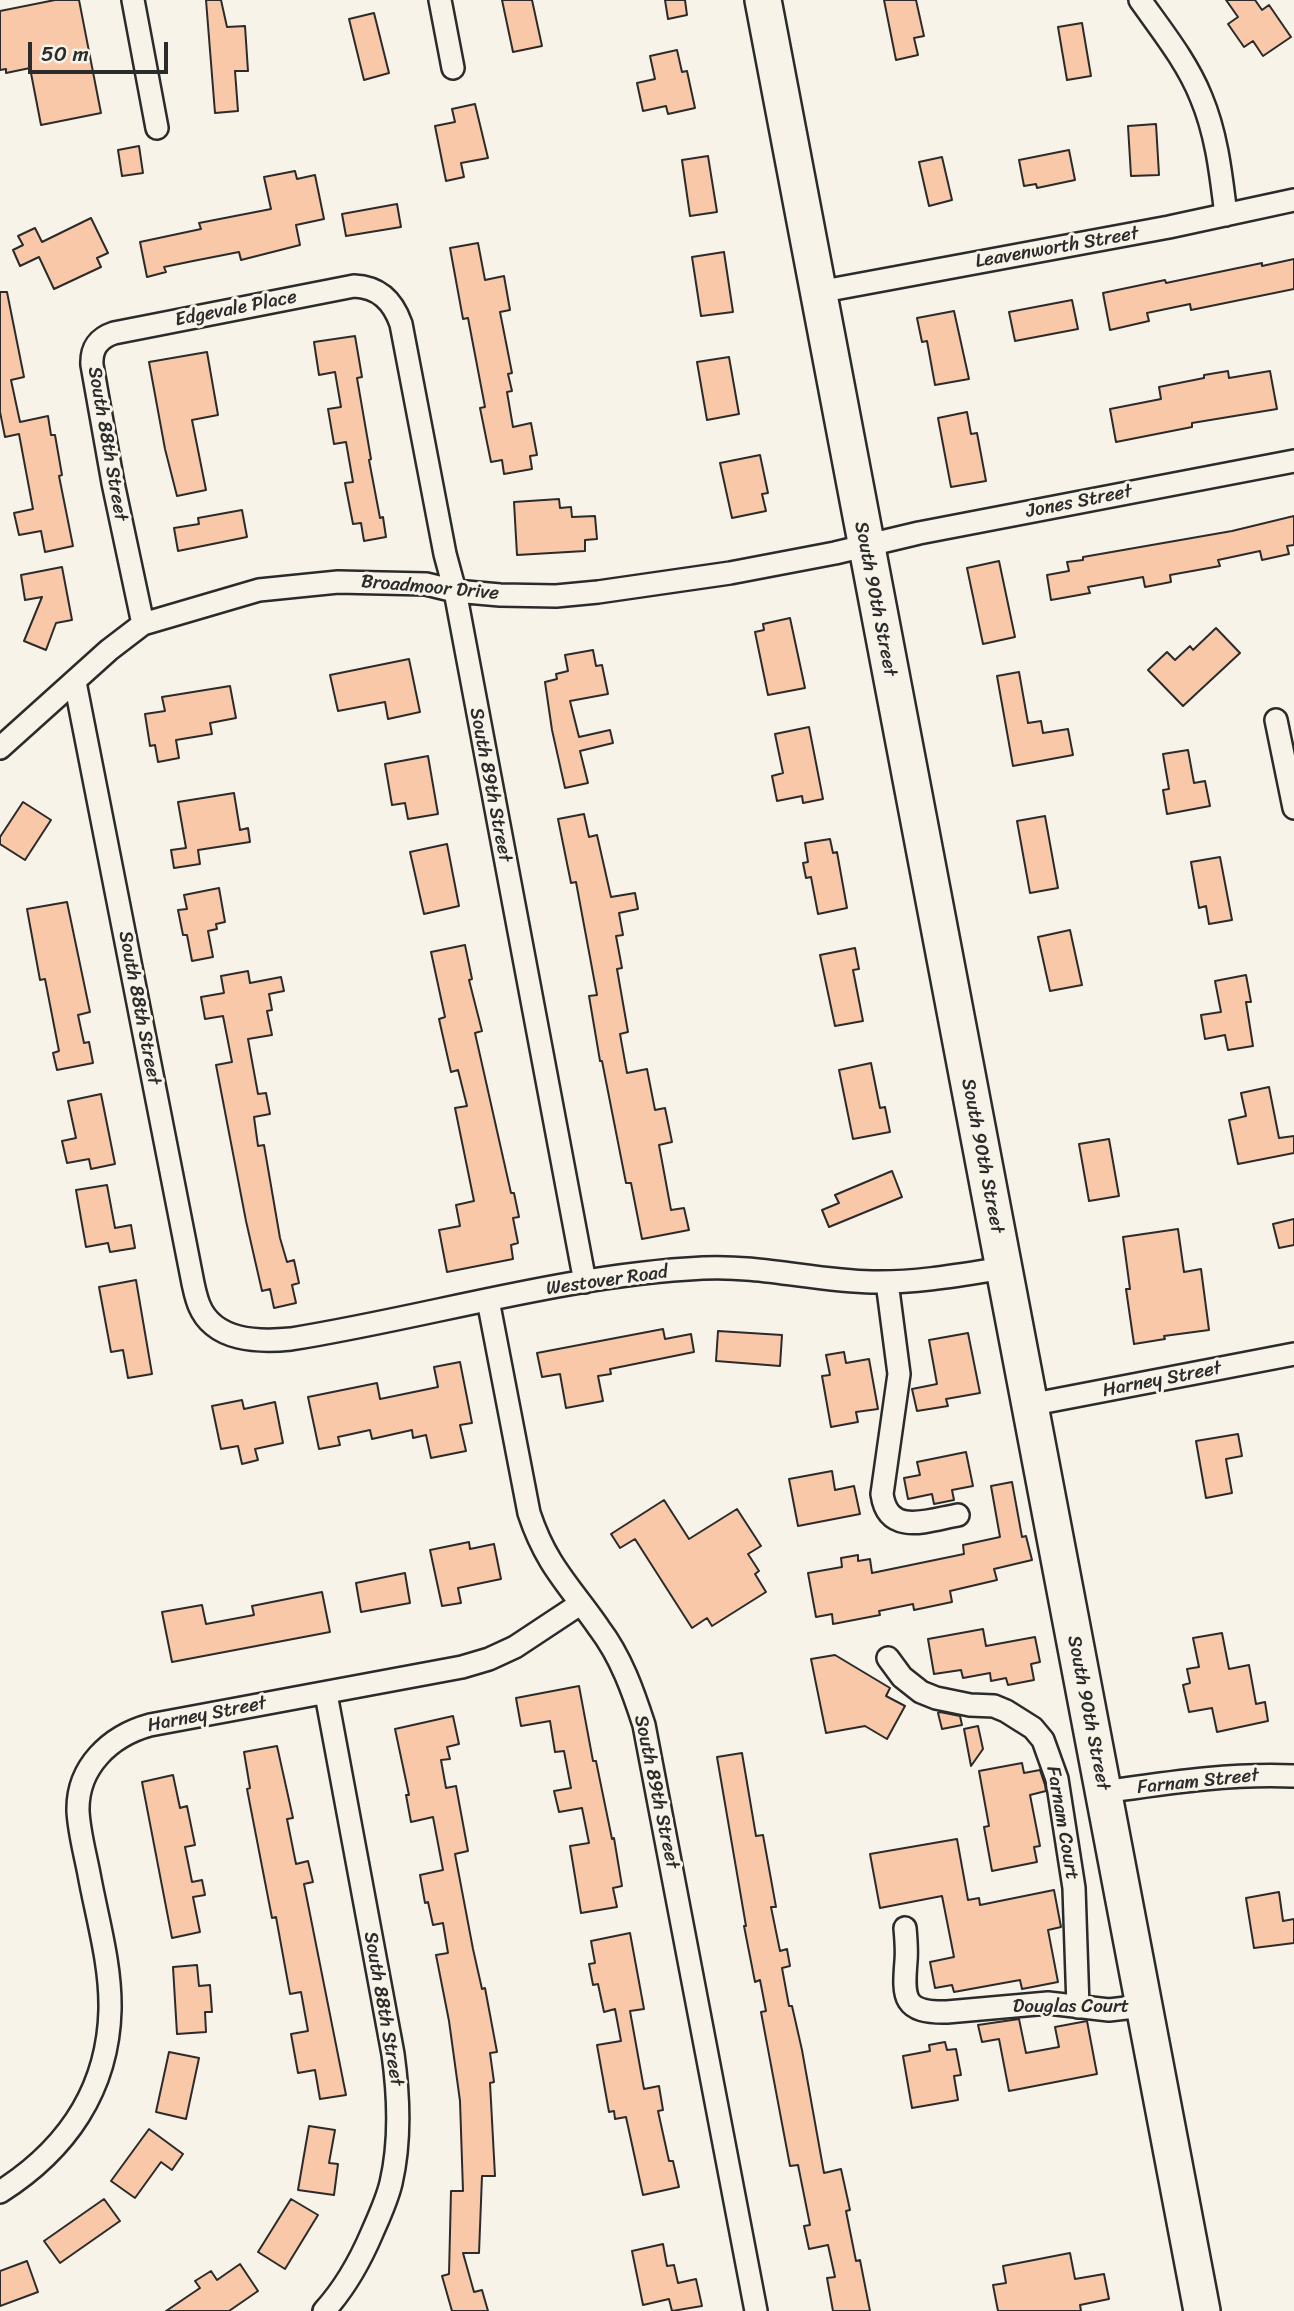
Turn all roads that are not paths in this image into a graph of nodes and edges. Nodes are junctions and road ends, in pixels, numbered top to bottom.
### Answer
1 (133, 0) edge
2 (440, 0) edge
3 (763, 0) edge
4 (1140, 0) edge
5 (453, 68) dead end
6 (157, 128) dead end
7 (1294, 200) edge
8 (1226, 215) junction
9 (818, 292) junction
10 (381, 293) joint
11 (95, 346) joint
12 (1294, 461) edge
13 (865, 546) junction
14 (455, 591) junction
15 (143, 624) junction
16 (75, 682) junction
17 (1276, 720) dead end
18 (0, 748) edge
19 (1294, 808) edge
20 (1004, 1268) junction
21 (585, 1282) junction
22 (895, 1282) junction
23 (488, 1300) junction
24 (217, 1327) joint
25 (1294, 1354) edge
26 (1029, 1405) junction
27 (958, 1515) dead end
28 (580, 1604) junction
29 (888, 1658) dead end
30 (326, 1694) junction
31 (1294, 1776) edge
32 (1103, 1792) junction
33 (905, 1928) dead end
34 (1143, 2006) junction
35 (1078, 2007) junction
36 (0, 2192) edge
37 (326, 2310) edge
38 (756, 2311) edge
39 (1202, 2311) edge

1 - 6 street
2 - 5 street
3 - 9 main road, South 90th Street
4 - 8 street
7 - 8 street, Leavenworth Street
8 - 9 street, Leavenworth Street
9 - 13 main road, South 90th Street
10 - 11 street, Edgevale Place
10 - 14 street, South 89th Street
11 - 15 street, South 88th Street
12 - 13 street, Jones Street
13 - 14 street, Broadmoor Drive
13 - 20 main road, South 90th Street
14 - 15 street, Broadmoor Drive
14 - 21 street, South 89th Street
15 - 16 street, Broadmoor Drive
16 - 18 street, Broadmoor Drive
16 - 24 street, South 88th Street
17 - 19 street
20 - 22 street, Westover Road
20 - 26 main road, South 90th Street
21 - 22 street, Westover Road
21 - 23 street, Westover Road
22 - 27 street
23 - 24 street, Westover Road
23 - 28 street, South 89th Street
25 - 26 street, Harney Street
26 - 32 main road, South 90th Street
28 - 30 street, Harney Street
28 - 38 street, South 89th Street
29 - 35 street, Farnam Court
30 - 36 street, Harney Street
30 - 37 street, South 88th Street
31 - 32 street, Farnam Street
32 - 34 main road, South 90th Street
33 - 35 street, Douglas Court
34 - 35 street, Douglas Court
34 - 39 main road, South 90th Street

